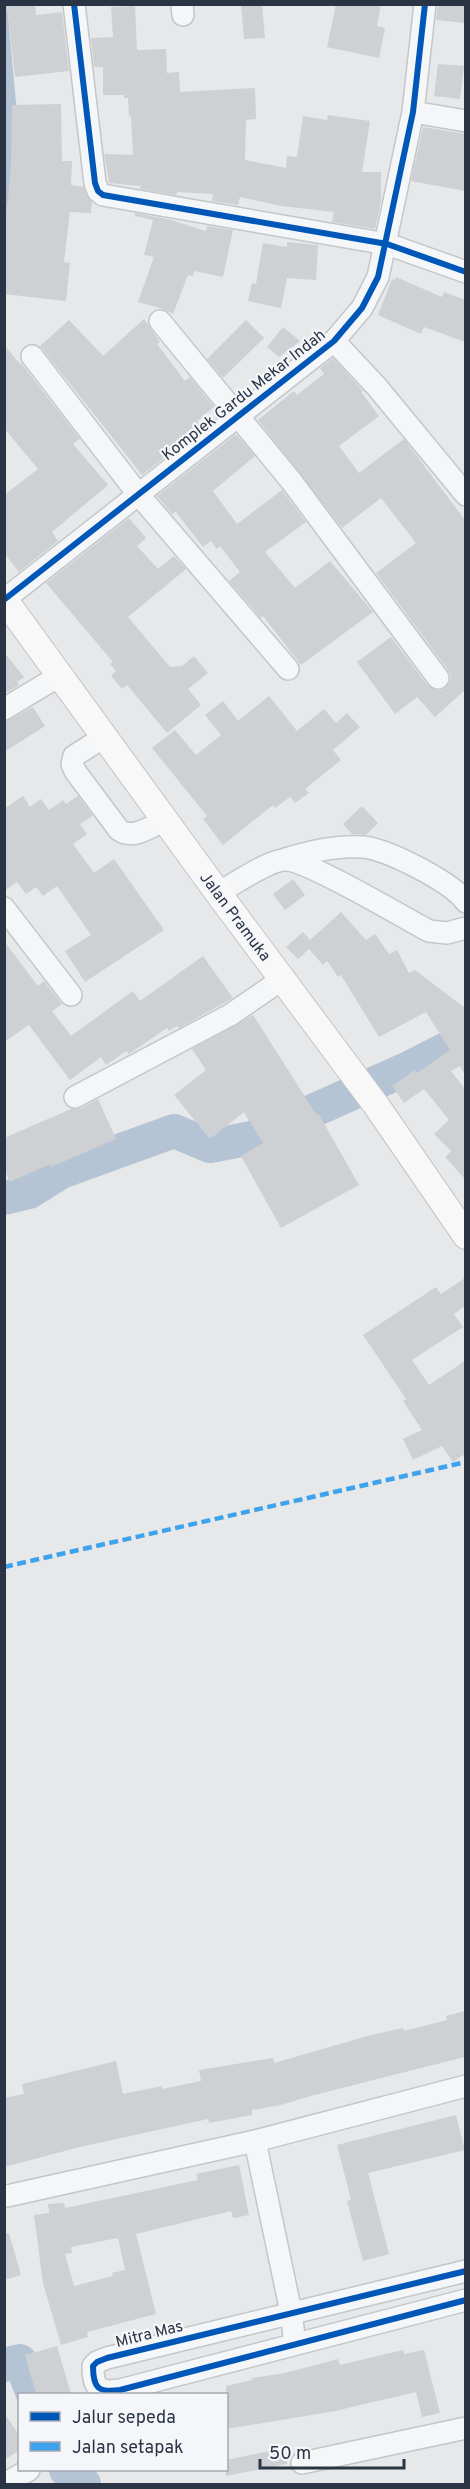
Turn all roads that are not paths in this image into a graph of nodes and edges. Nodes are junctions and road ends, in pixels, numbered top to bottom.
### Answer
1 (74, 4) edge
2 (424, 4) edge
3 (413, 112) junction
4 (465, 121) edge
5 (387, 244) junction
6 (465, 272) edge
7 (160, 321) dead end
8 (334, 340) junction
9 (32, 356) dead end
10 (237, 415) junction
11 (138, 494) junction
12 (465, 495) edge
13 (5, 599) edge
14 (288, 669) dead end
15 (60, 676) junction
16 (438, 678) dead end
17 (4, 709) edge
18 (104, 737) junction
19 (165, 820) junction
20 (284, 860) junction
21 (218, 894) junction
22 (465, 902) edge
23 (4, 908) edge
24 (465, 928) edge
25 (284, 978) junction
26 (71, 995) dead end
27 (75, 1097) dead end
28 (465, 1236) edge
29 (465, 2086) edge
30 (255, 2141) junction
31 (7, 2196) dead end
32 (465, 2271) edge
33 (465, 2300) edge
34 (291, 2312) junction
35 (295, 2344) junction
36 (465, 2428) edge
37 (302, 2463) dead end
38 (26, 2471) edge
39 (4, 2484) edge

1 - 5 street
2 - 3 street, Komplek Gardu Mekar Indah
3 - 4 street
3 - 5 street, Komplek Gardu Mekar Indah
5 - 6 street
5 - 8 street, Komplek Gardu Mekar Indah
7 - 10 street
8 - 10 street, Komplek Gardu Mekar Indah
8 - 12 street
9 - 11 street
10 - 11 street, Komplek Gardu Mekar Indah
10 - 16 street
11 - 13 street, Komplek Gardu Mekar Indah
11 - 14 street
13 - 15 main road, Jalan Pramuka
15 - 17 street
15 - 18 main road, Jalan Pramuka
18 - 19 main road, Jalan Pramuka
18 - 19 street
19 - 21 main road, Jalan Pramuka
20 - 21 street
20 - 22 street
20 - 24 street
21 - 25 main road, Jalan Pramuka
23 - 26 street
25 - 27 street
25 - 28 main road, Jalan Pramuka
29 - 30 street
30 - 31 street
30 - 34 street
32 - 34 street, Mitra Mas
33 - 35 street, Mitra Mas
34 - 35 street
34 - 35 street, Mitra Mas
36 - 37 street
38 - 39 street

